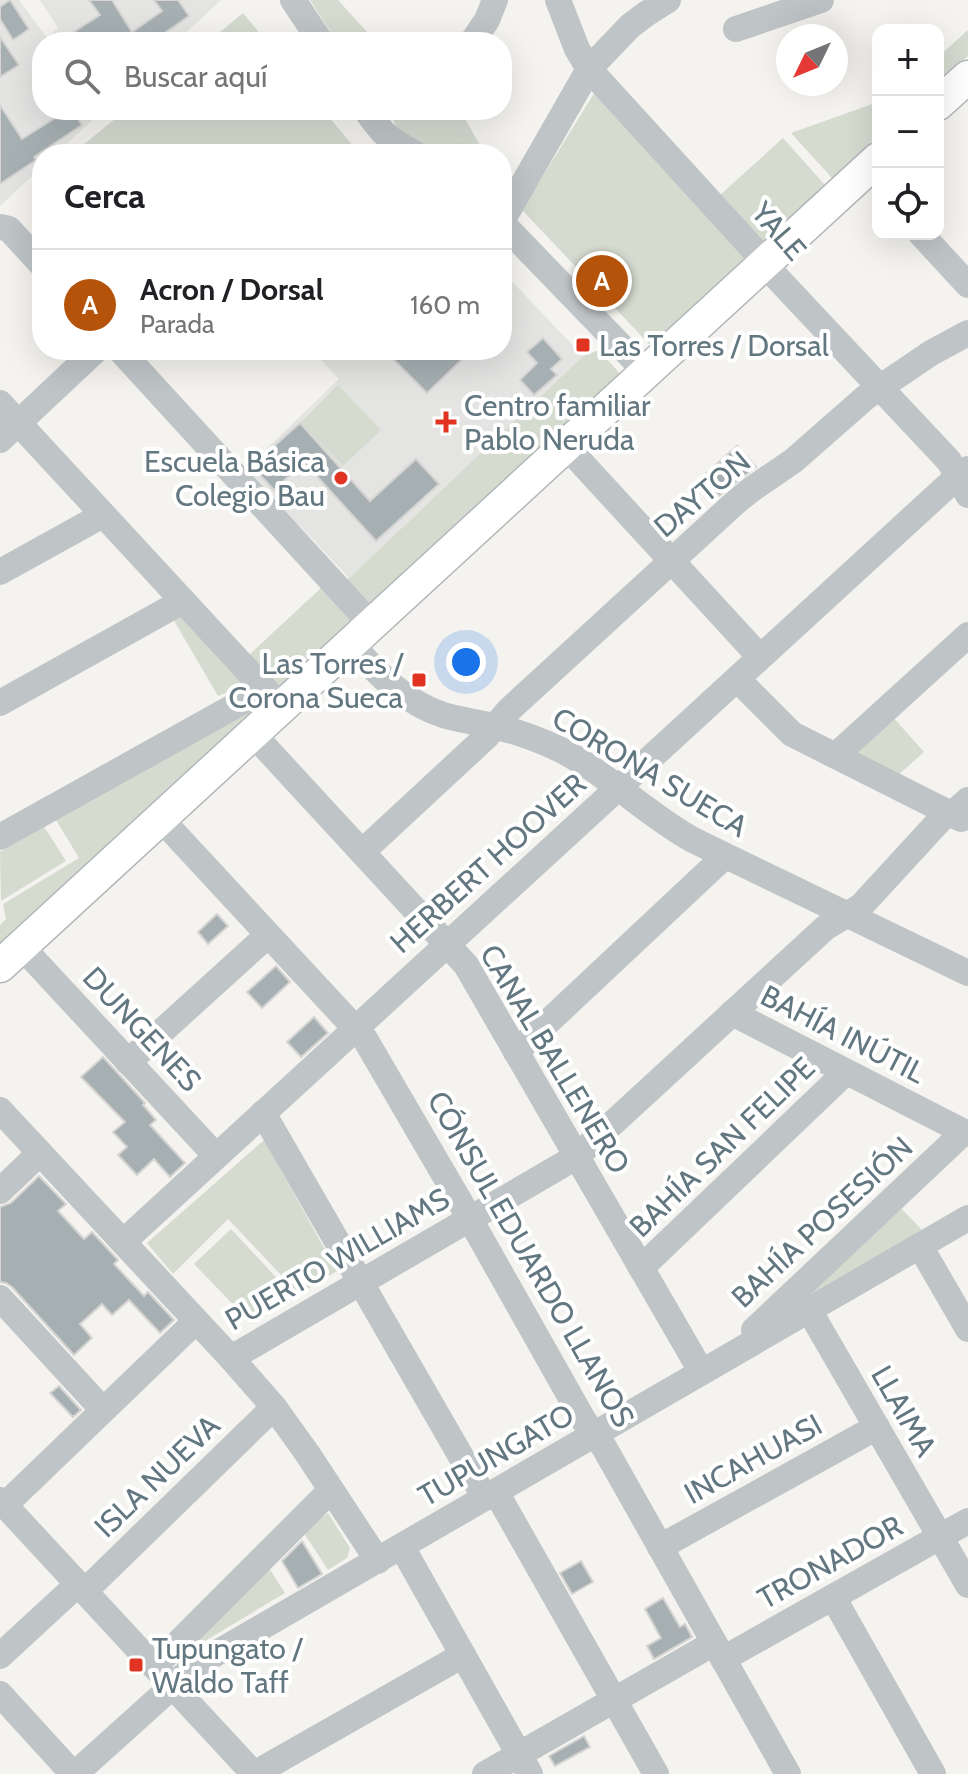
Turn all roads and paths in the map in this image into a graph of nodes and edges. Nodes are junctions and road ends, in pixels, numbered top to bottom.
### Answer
1 (293, 0) edge
2 (495, 0) edge
3 (558, 0) edge
4 (668, 0) edge
5 (821, 0) edge
6 (761, 9) edge
7 (736, 29) dead end
8 (314, 32) edge
9 (479, 32) edge
10 (589, 69) junction
11 (968, 77) edge
12 (944, 99) edge
13 (380, 120) edge
14 (398, 144) edge
15 (872, 174) edge
16 (512, 204) edge
17 (2, 227) edge
18 (512, 232) edge
19 (927, 240) edge
20 (32, 254) edge
21 (764, 264) junction
22 (968, 285) edge
23 (968, 333) edge
24 (85, 360) edge
25 (128, 360) edge
26 (646, 372) junction
27 (880, 388) junction
28 (0, 403) edge
29 (9, 432) edge
30 (566, 446) junction
31 (965, 480) edge
32 (103, 515) junction
33 (671, 561) junction
34 (0, 572) edge
35 (183, 601) junction
36 (361, 635) junction
37 (968, 635) edge
38 (760, 657) junction
39 (737, 679) junction
40 (273, 698) junction
41 (0, 703) edge
42 (495, 726) junction
43 (253, 734) junction
44 (836, 755) junction
45 (619, 787) junction
46 (962, 812) edge
47 (161, 819) junction
48 (0, 837) edge
49 (362, 852) junction
50 (725, 856) junction
51 (846, 914) junction
52 (268, 935) junction
53 (446, 945) junction
54 (11, 956) edge
55 (968, 973) edge
56 (732, 1013) junction
57 (355, 1028) junction
58 (516, 1052) junction
59 (128, 1062) junction
60 (846, 1072) junction
61 (0, 1110) edge
62 (263, 1113) junction
63 (966, 1133) edge
64 (40, 1153) junction
65 (216, 1156) junction
66 (576, 1157) junction
67 (0, 1191) edge
68 (968, 1218) edge
69 (470, 1219) junction
70 (123, 1242) junction
71 (920, 1246) junction
72 (641, 1268) junction
73 (361, 1283) junction
74 (0, 1298) edge
75 (809, 1310) junction
76 (196, 1321) junction
77 (968, 1329) edge
78 (231, 1358) junction
79 (712, 1365) junction
80 (274, 1407) junction
81 (103, 1410) junction
82 (877, 1427) junction
83 (594, 1434) junction
84 (331, 1490) junction
85 (490, 1495) junction
86 (5, 1511) edge
87 (968, 1521) edge
88 (940, 1537) junction
89 (402, 1547) junction
90 (660, 1547) junction
91 (378, 1561) junction
92 (968, 1585) edge
93 (82, 1587) junction
94 (833, 1597) junction
95 (719, 1651) junction
96 (463, 1655) junction
97 (0, 1656) edge
98 (164, 1676) junction
99 (0, 1694) edge
100 (614, 1700) junction
101 (525, 1764) edge
102 (74, 1774) edge
103 (254, 1774) edge
104 (485, 1774) edge
105 (656, 1774) edge
106 (788, 1774) edge
107 (933, 1774) edge

1 - 8 street
2 - 9 street
3 - 10 street, YALE
4 - 10 street
5 - 6 street
6 - 7 street
10 - 16 street
10 - 21 street, YALE
11 - 12 main road
13 - 14 street
15 - 21 main road
17 - 20 street
18 - 26 street
19 - 22 street
21 - 26 main road
21 - 27 street, YALE
23 - 27 street, DAYTON
24 - 29 street
25 - 36 street, CORONA SUECA
26 - 30 main road
27 - 31 street, YALE
27 - 33 street, DAYTON
28 - 29 street
29 - 32 street
30 - 33 street
30 - 36 main road
31 - 38 street, HERBERT HOOVER
32 - 34 street
32 - 35 street
33 - 38 street
33 - 42 street, DAYTON
35 - 40 street
35 - 41 street
36 - 40 main road
36 - 42 street, CORONA SUECA
37 - 44 street
38 - 39 street, HERBERT HOOVER
39 - 44 street
39 - 45 street, HERBERT HOOVER
40 - 43 main road
40 - 48 street
42 - 45 street, CORONA SUECA
42 - 49 street, DAYTON
43 - 47 main road
43 - 49 street, CANAL BALLENERO
44 - 46 street
45 - 50 street, CORONA SUECA
45 - 53 street, HERBERT HOOVER
46 - 51 street, PUERTO WILLIAMS
47 - 52 street, CÓNSUL EDUARDO LLANOS
47 - 54 main road
49 - 53 street, CANAL BALLENERO
50 - 51 street, CORONA SUECA
50 - 58 street
51 - 55 street, CORONA SUECA
51 - 56 street, PUERTO WILLIAMS
52 - 57 street, CÓNSUL EDUARDO LLANOS
52 - 59 street
53 - 57 street, HERBERT HOOVER
53 - 58 street, CANAL BALLENERO
54 - 59 street, DUNGENES
56 - 60 street, BAHÍA INÚTIL
56 - 66 street, PUERTO WILLIAMS
57 - 62 street, HERBERT HOOVER
57 - 69 street, CÓNSUL EDUARDO LLANOS
58 - 66 street, CANAL BALLENERO
59 - 65 street, DUNGENES
60 - 63 street, BAHÍA INÚTIL
60 - 72 street, BAHÍA SAN FELIPE
61 - 64 street
62 - 65 street, HERBERT HOOVER
62 - 73 street
63 - 79 street, BAHÍA POSESIÓN
64 - 67 street
64 - 70 street
65 - 70 street, HERBERT HOOVER
66 - 69 street, PUERTO WILLIAMS
66 - 72 street, CANAL BALLENERO
68 - 71 street, TUPUNGATO
69 - 73 street, PUERTO WILLIAMS
69 - 83 street, CÓNSUL EDUARDO LLANOS
70 - 76 street
71 - 75 street, TUPUNGATO
71 - 77 street
72 - 79 street, CANAL BALLENERO
73 - 78 street, PUERTO WILLIAMS
73 - 85 street
74 - 81 street
75 - 79 street, TUPUNGATO
75 - 82 street, LLAIMA
76 - 78 street
76 - 81 street
78 - 80 street
79 - 83 street, TUPUNGATO
80 - 84 street
80 - 93 street, ISLA NUEVA
81 - 86 street
82 - 88 street, LLAIMA
82 - 90 street, INCAHUASI
83 - 85 street, TUPUNGATO
83 - 90 street, CÓNSUL EDUARDO LLANOS
84 - 91 street
84 - 98 street
85 - 89 street, TUPUNGATO
85 - 100 street
86 - 93 street
87 - 88 street, TRONADOR
88 - 92 street, LLAIMA
88 - 94 street, TRONADOR
89 - 91 street, TUPUNGATO
89 - 96 street
90 - 95 street, CÓNSUL EDUARDO LLANOS
91 - 98 street, TUPUNGATO
93 - 97 street, ISLA NUEVA
93 - 98 street
94 - 95 street, TRONADOR
94 - 107 street
95 - 100 street, TRONADOR
95 - 106 street, CÓNSUL EDUARDO LLANOS
96 - 101 street
96 - 103 street
98 - 102 street, TUPUNGATO
98 - 103 street
99 - 102 street
100 - 101 street, TRONADOR
100 - 105 street
101 - 104 street, TRONADOR

